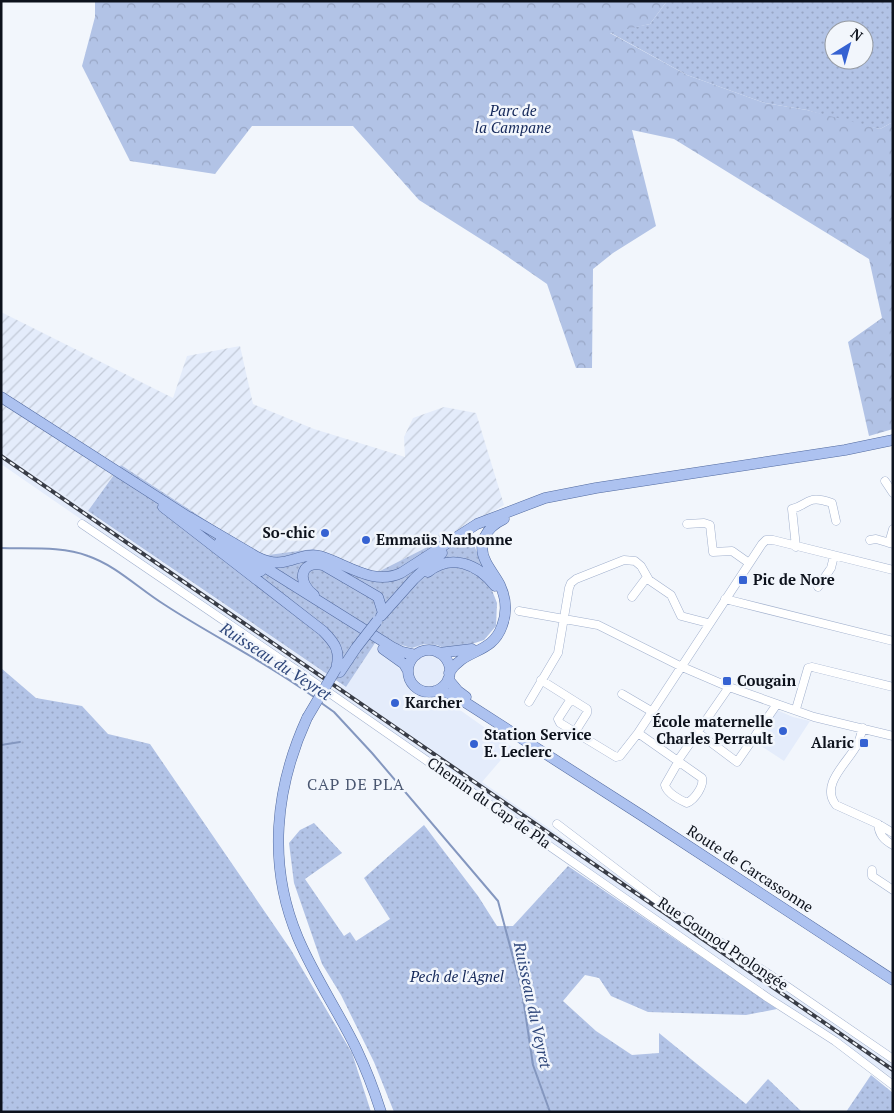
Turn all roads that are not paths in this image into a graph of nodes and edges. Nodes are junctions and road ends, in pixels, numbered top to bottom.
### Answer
1 (1, 397) edge
2 (1, 402) edge
3 (893, 435) edge
4 (893, 440) edge
5 (874, 443) junction
6 (885, 480) dead end
7 (596, 488) junction
8 (893, 493) edge
9 (152, 499) junction
10 (496, 517) junction
11 (189, 518) junction
12 (836, 521) dead end
13 (82, 524) dead end
14 (687, 524) dead end
15 (893, 529) edge
16 (870, 540) dead end
17 (891, 544) edge
18 (796, 547) junction
19 (834, 556) junction
20 (749, 563) junction
21 (893, 570) edge
22 (647, 577) junction
23 (818, 587) dead end
24 (632, 598) dead end
25 (724, 599) junction
26 (504, 600) junction
27 (519, 611) dead end
28 (380, 617) junction
29 (564, 619) junction
30 (708, 623) junction
31 (362, 630) junction
32 (493, 640) junction
33 (893, 641) edge
34 (439, 653) junction
35 (416, 655) junction
36 (680, 666) junction
37 (338, 670) junction
38 (408, 671) junction
39 (449, 676) junction
40 (541, 680) junction
41 (729, 687) junction
42 (893, 687) edge
43 (435, 691) junction
44 (622, 694) dead end
45 (574, 701) junction
46 (529, 702) dead end
47 (777, 704) junction
48 (796, 710) junction
49 (651, 711) junction
50 (308, 718) junction
51 (863, 728) junction
52 (575, 732) junction
53 (697, 732) junction
54 (638, 733) junction
55 (893, 736) edge
56 (678, 762) junction
57 (590, 782) junction
58 (557, 824) dead end
59 (878, 824) junction
60 (893, 833) edge
61 (893, 845) edge
62 (872, 870) dead end
63 (893, 890) edge
64 (893, 980) edge
65 (893, 1059) edge
66 (893, 1085) edge
67 (381, 1112) edge
68 (386, 1112) edge

1 - 11 main road
2 - 9 main road
3 - 5 main road
4 - 5 main road
5 - 7 main road
6 - 8 street
7 - 10 main road
7 - 26 main road
9 - 37 main road
9 - 38 main road
10 - 11 main road
10 - 28 main road
11 - 31 main road
12 - 18 street
13 - 66 street, Chemin du Cap de Pla
14 - 20 street
15 - 17 street
16 - 17 street
18 - 19 street
18 - 20 street
19 - 21 street
19 - 23 street
20 - 25 street
22 - 24 street
22 - 29 street
22 - 30 street
25 - 30 street
25 - 33 street
26 - 28 main road
26 - 32 main road
27 - 29 street
28 - 31 main road
28 - 37 main road, bridge
29 - 36 street
29 - 40 street
30 - 36 street
31 - 35 main road
32 - 34 main road
32 - 39 main road
34 - 35 main road
34 - 39 main road
35 - 38 main road
36 - 41 street
36 - 49 street
37 - 50 main road, bridge
38 - 43 main road
39 - 43 main road
39 - 57 main road, Route de Carcassonne
40 - 45 street
40 - 46 street
41 - 47 street
41 - 53 street
42 - 48 street
43 - 57 main road, Route de Carcassonne
44 - 49 street
45 - 52 street
45 - 52 street
47 - 48 street
47 - 53 street
48 - 51 street
49 - 54 street
50 - 67 main road
50 - 68 main road
51 - 55 street
51 - 59 street
52 - 54 street
53 - 56 street
54 - 56 street
56 - 56 street
57 - 64 main road, Route de Carcassonne
58 - 65 street, Rue Gounod Prolongée
59 - 60 street
59 - 61 street
62 - 63 street

